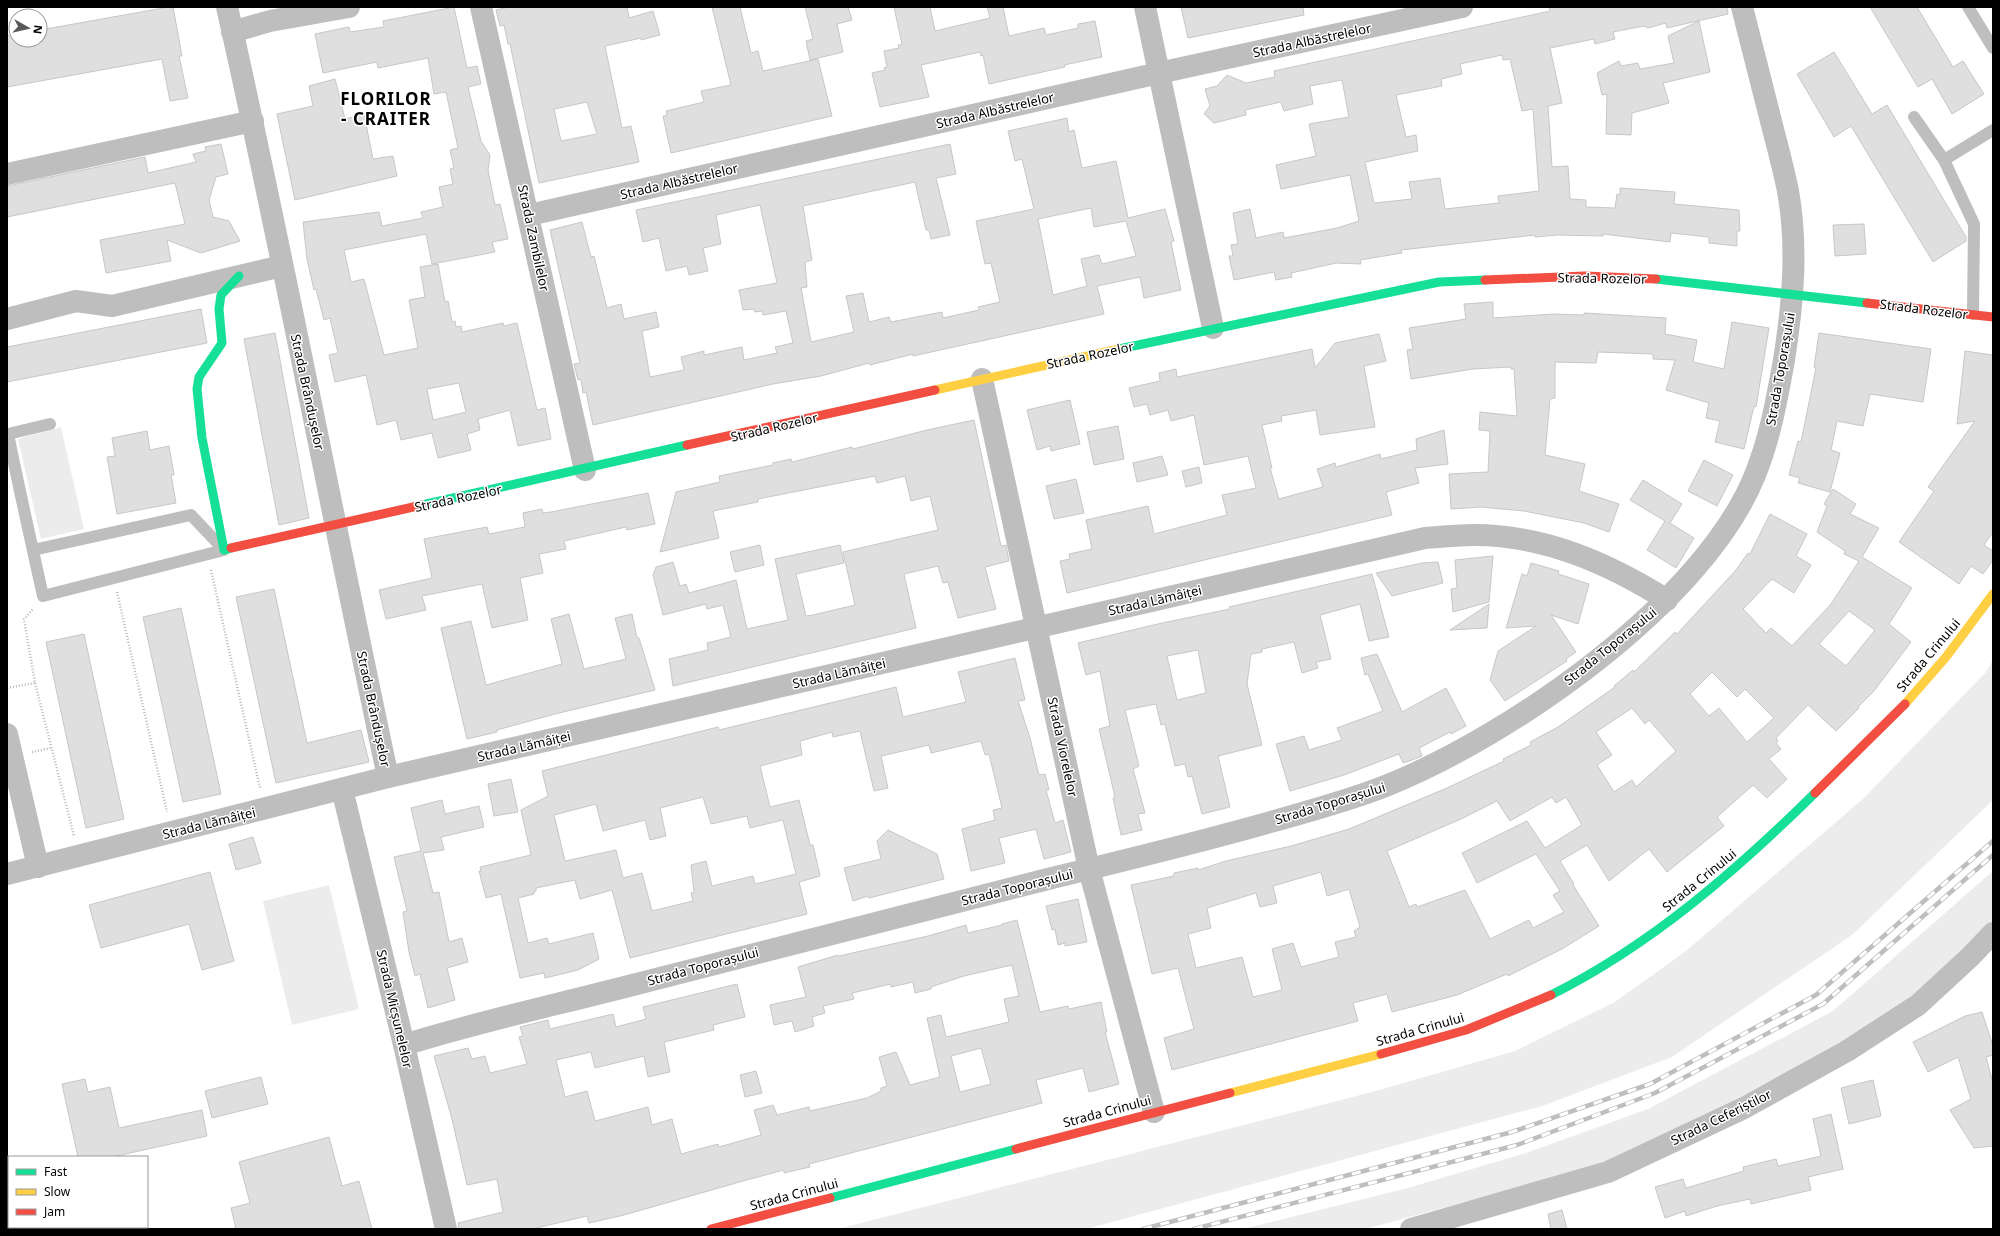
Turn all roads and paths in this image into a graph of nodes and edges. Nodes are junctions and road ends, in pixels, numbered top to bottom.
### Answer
1 (227, 7) edge
2 (349, 7) edge
3 (482, 7) edge
4 (1145, 7) edge
5 (1462, 7) edge
6 (1742, 7) edge
7 (1968, 7) edge
8 (232, 32) junction
9 (1993, 48) edge
10 (1159, 73) junction
11 (1914, 117) dead end
12 (253, 121) junction
13 (1993, 130) edge
14 (1944, 160) junction
15 (7, 174) edge
16 (529, 215) junction
17 (282, 266) junction
18 (240, 276) junction
19 (1792, 294) junction
20 (1974, 314) junction
21 (1993, 317) edge
22 (7, 319) edge
23 (1213, 328) junction
24 (982, 379) junction
25 (50, 424) dead end
26 (584, 470) junction
27 (335, 526) junction
28 (33, 550) junction
29 (224, 550) junction
30 (207, 554) junction
31 (114, 578) junction
32 (1993, 594) edge
33 (43, 596) junction
34 (1667, 600) junction
35 (1036, 627) junction
36 (35, 683) junction
37 (7, 688) edge
38 (7, 734) edge
39 (12, 776) edge
40 (388, 777) junction
41 (342, 789) junction
42 (264, 809) junction
43 (171, 832) junction
44 (79, 856) junction
45 (38, 866) junction
46 (1089, 869) junction
47 (7, 874) edge
48 (1993, 933) edge
49 (404, 1045) junction
50 (1154, 1112) junction
51 (446, 1229) edge
52 (711, 1229) edge
53 (1411, 1229) edge

1 - 8 street, Strada Brândușelor
2 - 8 street
3 - 16 street, Strada Zambilelor
4 - 10 street
5 - 10 street, Strada Albăstrelelor
6 - 19 street, Strada Toporașului
7 - 9 lane
8 - 12 street, Strada Brândușelor
10 - 16 street, Strada Albăstrelelor
10 - 23 street
11 - 14 lane
12 - 15 street
12 - 17 street, Strada Brândușelor
13 - 14 lane
14 - 20 lane
16 - 26 street, Strada Zambilelor
17 - 18 street
17 - 27 street, Strada Brândușelor
18 - 22 street
18 - 29 street
19 - 20 street, Strada Rozelor
19 - 23 street, Strada Rozelor
19 - 34 street, Strada Toporașului
20 - 21 street, Strada Rozelor
23 - 24 street, Strada Rozelor
24 - 26 street, Strada Rozelor
24 - 35 street, Strada Viorelelor
25 - 28 lane
26 - 27 street, Strada Rozelor
27 - 29 street, Strada Rozelor
27 - 40 street, Strada Brândușelor
28 - 29 lane
28 - 33 lane
29 - 30 lane
30 - 31 lane
30 - 42 path
31 - 33 lane
31 - 43 path
32 - 50 street, Strada Crinului
33 - 36 path
34 - 35 street, Strada Lămâiței
34 - 46 street, Strada Toporașului
35 - 40 street, Strada Lămâiței
35 - 46 street, Strada Viorelelor
36 - 37 path
36 - 44 path
38 - 39 street
39 - 45 street
40 - 41 street, Strada Lămâiței
41 - 42 street, Strada Lămâiței
41 - 49 street, Strada Micșunelelor
42 - 43 street, Strada Lămâiței
43 - 44 street, Strada Lămâiței
44 - 45 street, Strada Lămâiței
45 - 47 street, Strada Lămâiței
46 - 49 street, Strada Toporașului
46 - 50 street, Strada Viorelelor
48 - 53 street, Strada Ceferiștilor
49 - 51 street, Strada Micșunelelor
50 - 52 street, Strada Crinului

